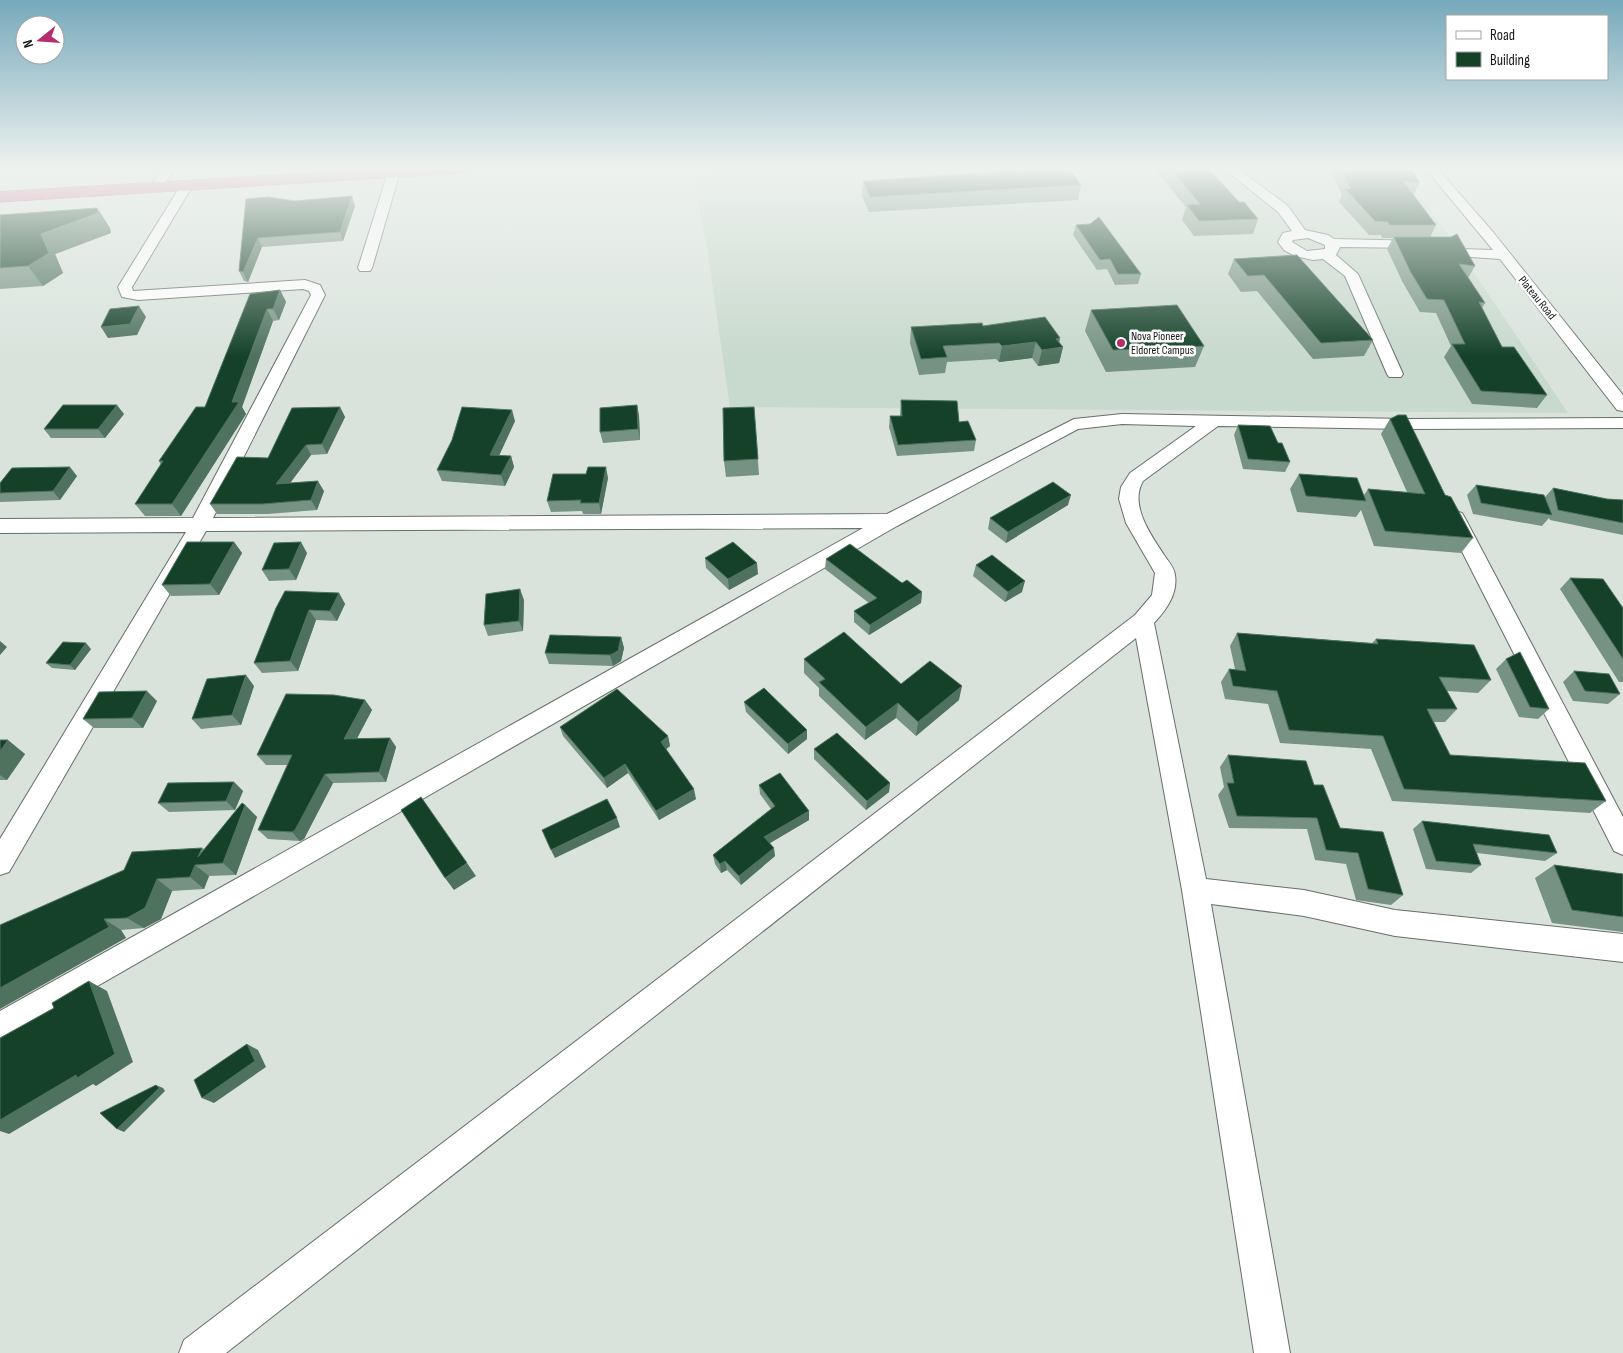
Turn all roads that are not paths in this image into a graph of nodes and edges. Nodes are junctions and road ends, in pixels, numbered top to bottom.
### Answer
1 (159, 231) edge
2 (376, 231) edge
3 (1298, 231) edge
4 (1483, 231) edge
5 (1300, 234) junction
6 (1330, 248) junction
7 (1432, 248) edge
8 (1458, 249) edge
9 (1499, 250) junction
10 (365, 268) dead end
11 (1395, 374) dead end
12 (1623, 406) edge
13 (1215, 420) junction
14 (1623, 423) edge
15 (1447, 503) edge
16 (890, 521) junction
17 (0, 526) edge
18 (199, 526) junction
19 (1142, 621) junction
20 (1623, 843) edge
21 (0, 863) edge
22 (1195, 890) junction
23 (1623, 948) edge
24 (0, 1027) edge
25 (197, 1353) edge
26 (1272, 1353) edge

1 - 18 street
2 - 10 street
3 - 5 street
4 - 9 street, Plateau Road
5 - 6 street
5 - 6 street
6 - 7 street
6 - 11 street
8 - 9 street
9 - 12 street, Plateau Road
13 - 14 street
13 - 16 street
13 - 19 street
15 - 20 street
16 - 18 street
16 - 24 street
17 - 18 street
18 - 21 street
19 - 22 street
19 - 25 street
22 - 23 street
22 - 26 street

